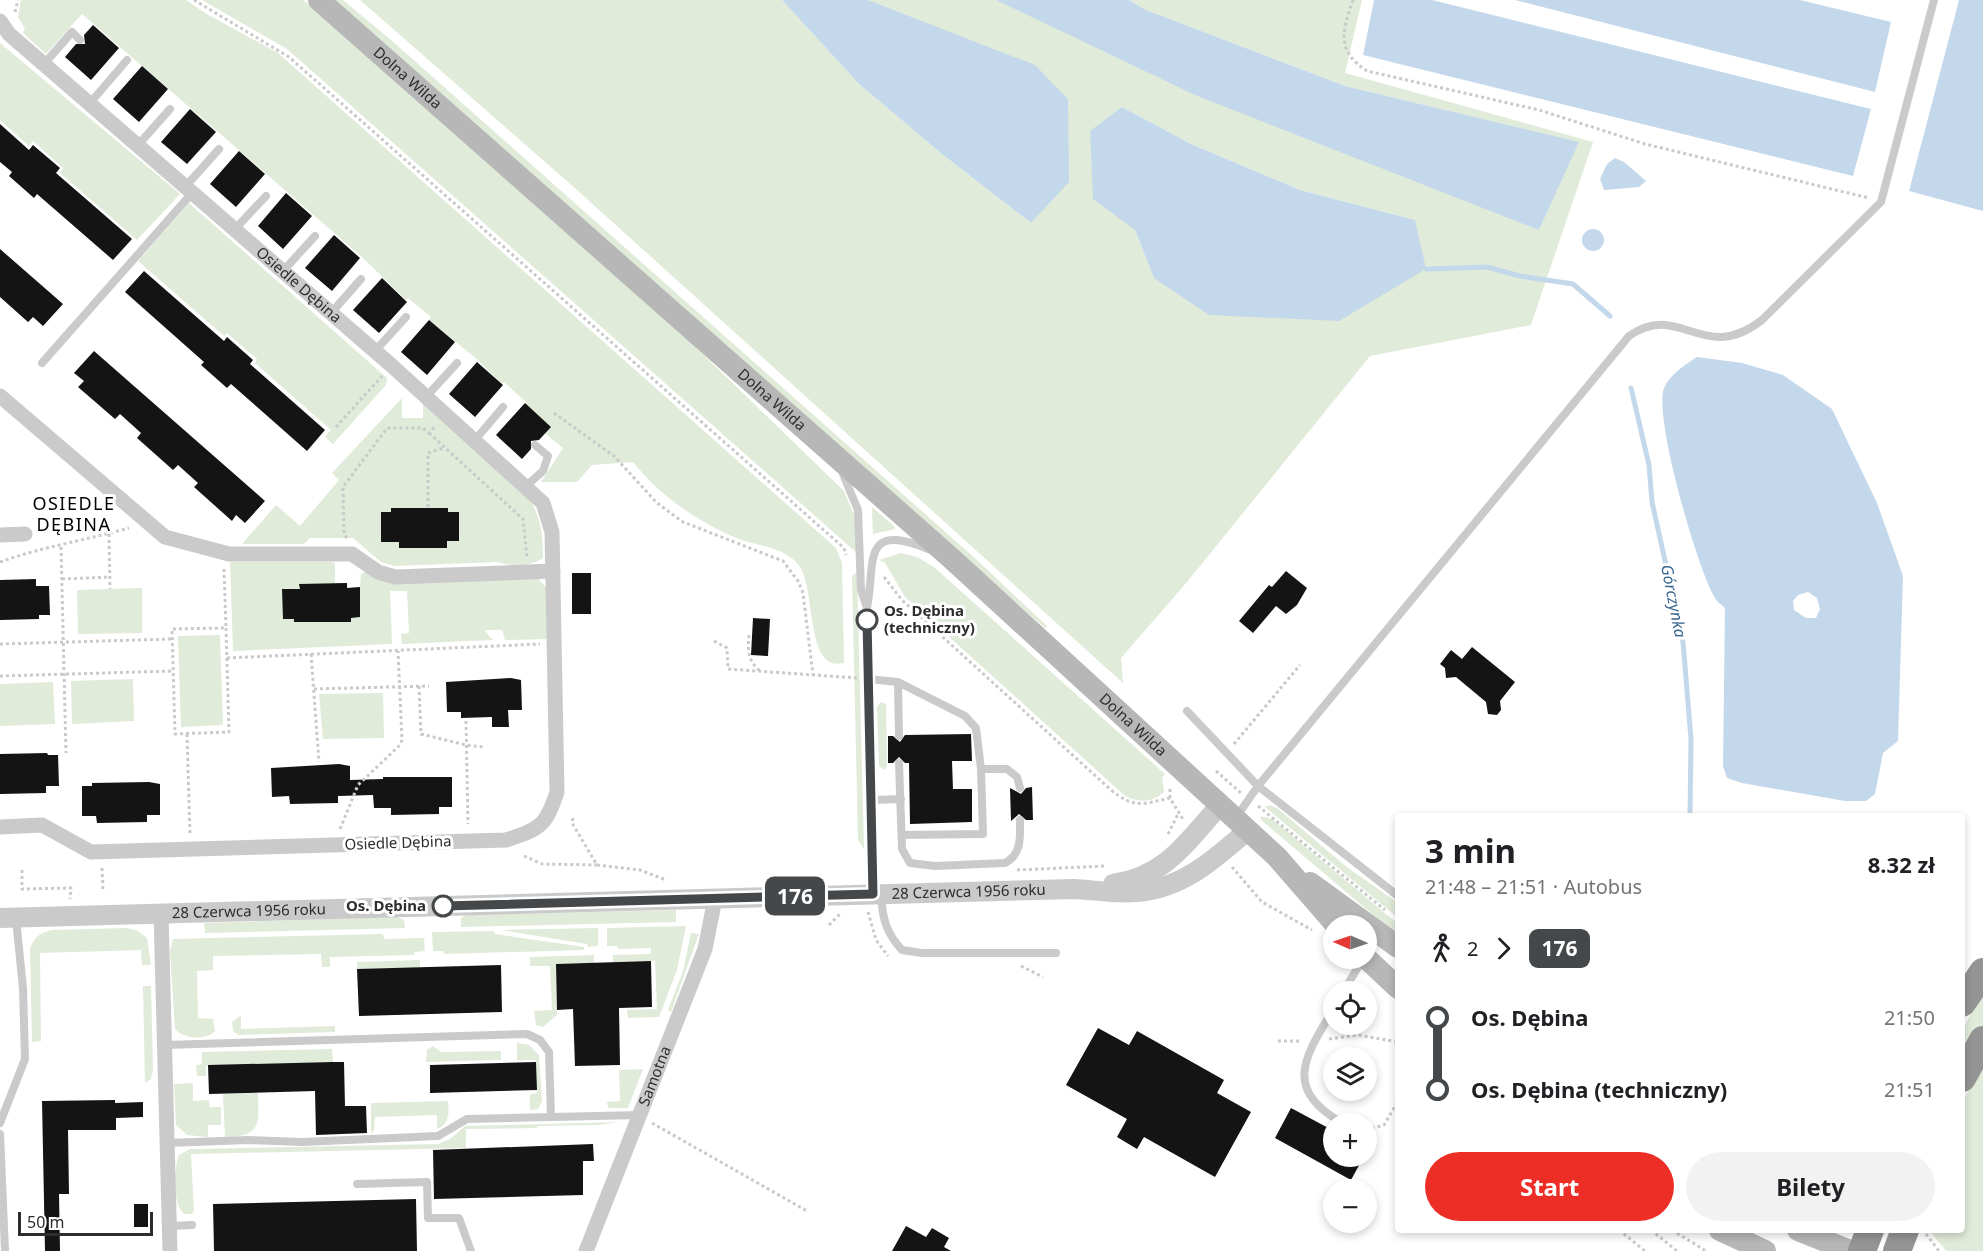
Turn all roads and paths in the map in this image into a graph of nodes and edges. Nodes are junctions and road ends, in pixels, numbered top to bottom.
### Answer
1 (194, 0) edge
2 (319, 0) edge
3 (1353, 0) edge
4 (1934, 0) edge
5 (0, 21) edge
6 (80, 40) dead end
7 (127, 60) dead end
8 (44, 64) junction
9 (90, 103) junction
10 (170, 109) dead end
11 (138, 145) junction
12 (219, 149) dead end
13 (189, 189) junction
14 (266, 196) dead end
15 (1881, 202) junction
16 (235, 229) junction
17 (315, 236) dead end
18 (283, 271) junction
19 (361, 279) dead end
20 (331, 313) junction
21 (406, 317) dead end
22 (375, 351) junction
23 (42, 363) dead end
24 (457, 363) dead end
25 (391, 365) junction
26 (0, 396) edge
27 (426, 397) junction
28 (503, 407) dead end
29 (444, 413) junction
30 (554, 413) dead end
31 (336, 427) dead end
32 (429, 433) junction
33 (475, 440) junction
34 (535, 445) dead end
35 (443, 448) junction
36 (833, 453) junction
37 (525, 487) junction
38 (428, 507) dead end
39 (148, 522) junction
40 (25, 534) dead end
41 (109, 534) junction
42 (0, 535) edge
43 (62, 547) junction
44 (223, 553) junction
45 (352, 554) junction
46 (846, 559) dead end
47 (952, 559) junction
48 (0, 562) edge
49 (553, 571) junction
50 (881, 571) dead end
51 (527, 572) junction
52 (110, 577) junction
53 (62, 579) junction
54 (110, 589) dead end
55 (867, 608) junction
56 (226, 628) junction
57 (749, 635) dead end
58 (172, 639) junction
59 (714, 641) dead end
60 (63, 643) junction
61 (0, 644) edge
62 (554, 645) junction
63 (398, 650) junction
64 (311, 654) junction
65 (227, 658) junction
66 (1300, 665) dead end
67 (173, 671) junction
68 (760, 671) junction
69 (64, 674) junction
70 (813, 675) junction
71 (0, 676) edge
72 (868, 679) junction
73 (898, 682) junction
74 (419, 686) junction
75 (429, 686) dead end
76 (400, 687) junction
77 (314, 689) junction
78 (1187, 711) dead end
79 (465, 721) dead end
80 (187, 734) junction
81 (899, 736) dead end
82 (466, 745) junction
83 (483, 747) dead end
84 (66, 753) dead end
85 (1227, 753) junction
86 (319, 762) dead end
87 (899, 763) dead end
88 (981, 769) junction
89 (1258, 786) junction
90 (1020, 788) dead end
91 (901, 799) junction
92 (871, 800) junction
93 (1178, 814) junction
94 (573, 818) dead end
95 (1234, 818) junction
96 (1020, 820) dead end
97 (1173, 825) dead end
98 (0, 827) edge
99 (1195, 833) junction
100 (902, 835) junction
101 (468, 841) junction
102 (334, 845) junction
103 (191, 849) junction
104 (1221, 855) junction
105 (524, 856) dead end
106 (1282, 863) junction
107 (597, 865) junction
108 (102, 868) dead end
109 (22, 870) dead end
110 (671, 882) dead end
111 (1073, 889) junction
112 (103, 890) dead end
113 (877, 894) junction
114 (1395, 894) edge
115 (715, 899) junction
116 (78, 900) dead end
117 (161, 913) junction
118 (842, 913) dead end
119 (8, 918) edge
120 (1323, 921) edge
121 (829, 925) dead end
122 (1323, 927) edge
123 (1395, 945) edge
124 (1056, 953) dead end
125 (1377, 969) edge
126 (1983, 972) edge
127 (1395, 985) edge
128 (1965, 999) edge
129 (1323, 1026) edge
130 (1983, 1040) edge
131 (1278, 1041) dead end
132 (1314, 1041) junction
133 (1395, 1042) edge
134 (165, 1045) junction
135 (1965, 1073) edge
136 (1395, 1106) edge
137 (1325, 1113) edge
138 (640, 1115) junction
139 (551, 1117) junction
140 (0, 1123) edge
141 (1377, 1127) edge
142 (0, 1134) edge
143 (167, 1143) junction
144 (357, 1184) dead end
145 (807, 1211) dead end
146 (192, 1225) dead end
147 (170, 1226) junction
148 (1623, 1233) edge
149 (1655, 1233) edge
150 (1677, 1233) edge
151 (1726, 1233) edge
152 (1805, 1233) edge
153 (1869, 1233) edge
154 (1906, 1233) edge
155 (1908, 1233) edge
156 (1925, 1233) edge
157 (5, 1251) edge
158 (170, 1251) edge
159 (471, 1251) edge
160 (586, 1251) edge
161 (1645, 1251) edge
162 (1677, 1251) edge
163 (1706, 1251) edge
164 (1765, 1251) edge
165 (1850, 1251) edge
166 (1862, 1251) edge
167 (1898, 1251) edge
168 (1912, 1251) edge
169 (1939, 1251) edge

1 - 46 path
2 - 36 main road, Dolna Wilda
3 - 15 path
4 - 15 lane
5 - 8 street, Osiedle Dębina
6 - 8 lane
7 - 9 lane
8 - 9 street, Osiedle Dębina
9 - 11 street, Osiedle Dębina
10 - 11 lane
11 - 13 street, Osiedle Dębina
12 - 13 lane
13 - 16 street, Osiedle Dębina
13 - 23 lane
14 - 16 lane
15 - 89 lane
16 - 18 street, Osiedle Dębina
17 - 18 lane
18 - 20 street, Osiedle Dębina
19 - 20 lane
20 - 22 street, Osiedle Dębina
21 - 22 lane
22 - 25 street, Osiedle Dębina
24 - 27 lane
25 - 27 street, Osiedle Dębina
25 - 31 path
26 - 39 street
27 - 29 street, Osiedle Dębina
28 - 33 lane
29 - 32 path
29 - 33 street, Osiedle Dębina
30 - 70 path
32 - 35 path
32 - 45 path
33 - 37 street, Osiedle Dębina
34 - 37 lane
35 - 38 path
35 - 51 path
36 - 47 main road, Dolna Wilda
36 - 55 lane
37 - 49 street, Osiedle Dębina
39 - 41 path
39 - 44 street
40 - 42 street
41 - 43 path
41 - 52 path
43 - 48 path
43 - 53 path
44 - 45 street
44 - 56 path
45 - 51 street
47 - 55 lane
47 - 95 main road, Dolna Wilda
49 - 51 street
49 - 62 street, Osiedle Dębina
50 - 93 path
52 - 53 path
52 - 54 path
53 - 60 path
55 - 72 lane
56 - 58 path
56 - 65 path
57 - 68 path
58 - 60 path
58 - 67 path
59 - 68 path
60 - 61 path
60 - 69 path
62 - 63 path
62 - 101 street, Osiedle Dębina
63 - 64 path
63 - 76 path
64 - 65 path
64 - 77 path
65 - 80 path
66 - 85 path
67 - 69 path
67 - 80 path
68 - 70 path
69 - 71 path
69 - 84 path
70 - 72 path
72 - 73 lane
72 - 92 lane
73 - 81 lane
73 - 88 lane
74 - 75 path
74 - 76 path
74 - 82 path
76 - 77 path
76 - 102 path
77 - 86 path
78 - 85 lane
79 - 82 path
80 - 103 path
82 - 83 path
82 - 101 path
85 - 89 lane
87 - 91 lane
88 - 90 lane
88 - 100 lane
89 - 95 lane
89 - 114 lane
91 - 92 lane
91 - 100 lane
92 - 113 lane
93 - 97 path
93 - 99 path
94 - 107 path
95 - 99 street, 28 Czerwca 1956 roku
95 - 104 street, 28 Czerwca 1956 roku
95 - 106 main road
96 - 100 lane
98 - 103 street, Osiedle Dębina
99 - 111 street, 28 Czerwca 1956 roku
101 - 102 street, Osiedle Dębina
102 - 103 street, Osiedle Dębina
104 - 111 street, 28 Czerwca 1956 roku
104 - 122 path
105 - 107 path
106 - 120 main road
106 - 123 main road
107 - 110 path
108 - 112 path
109 - 116 path
111 - 113 street, 28 Czerwca 1956 roku
113 - 115 street, 28 Czerwca 1956 roku
113 - 124 lane
115 - 117 street, 28 Czerwca 1956 roku
115 - 138 street, Samotna
117 - 119 street, 28 Czerwca 1956 roku
117 - 134 street
118 - 121 path
119 - 140 lane
125 - 127 main road
126 - 128 highway
129 - 132 lane
130 - 135 highway
131 - 132 path
132 - 133 path
132 - 137 lane
134 - 139 lane
134 - 143 street
136 - 141 path
138 - 139 lane
138 - 145 path
138 - 160 street, Samotna
139 - 143 lane
142 - 157 lane
143 - 147 street
144 - 159 lane
146 - 147 lane
147 - 158 street
148 - 161 path
149 - 162 path
150 - 163 path
151 - 164 main road
152 - 165 main road
153 - 166 highway
154 - 167 highway
155 - 168 highway
156 - 169 path

